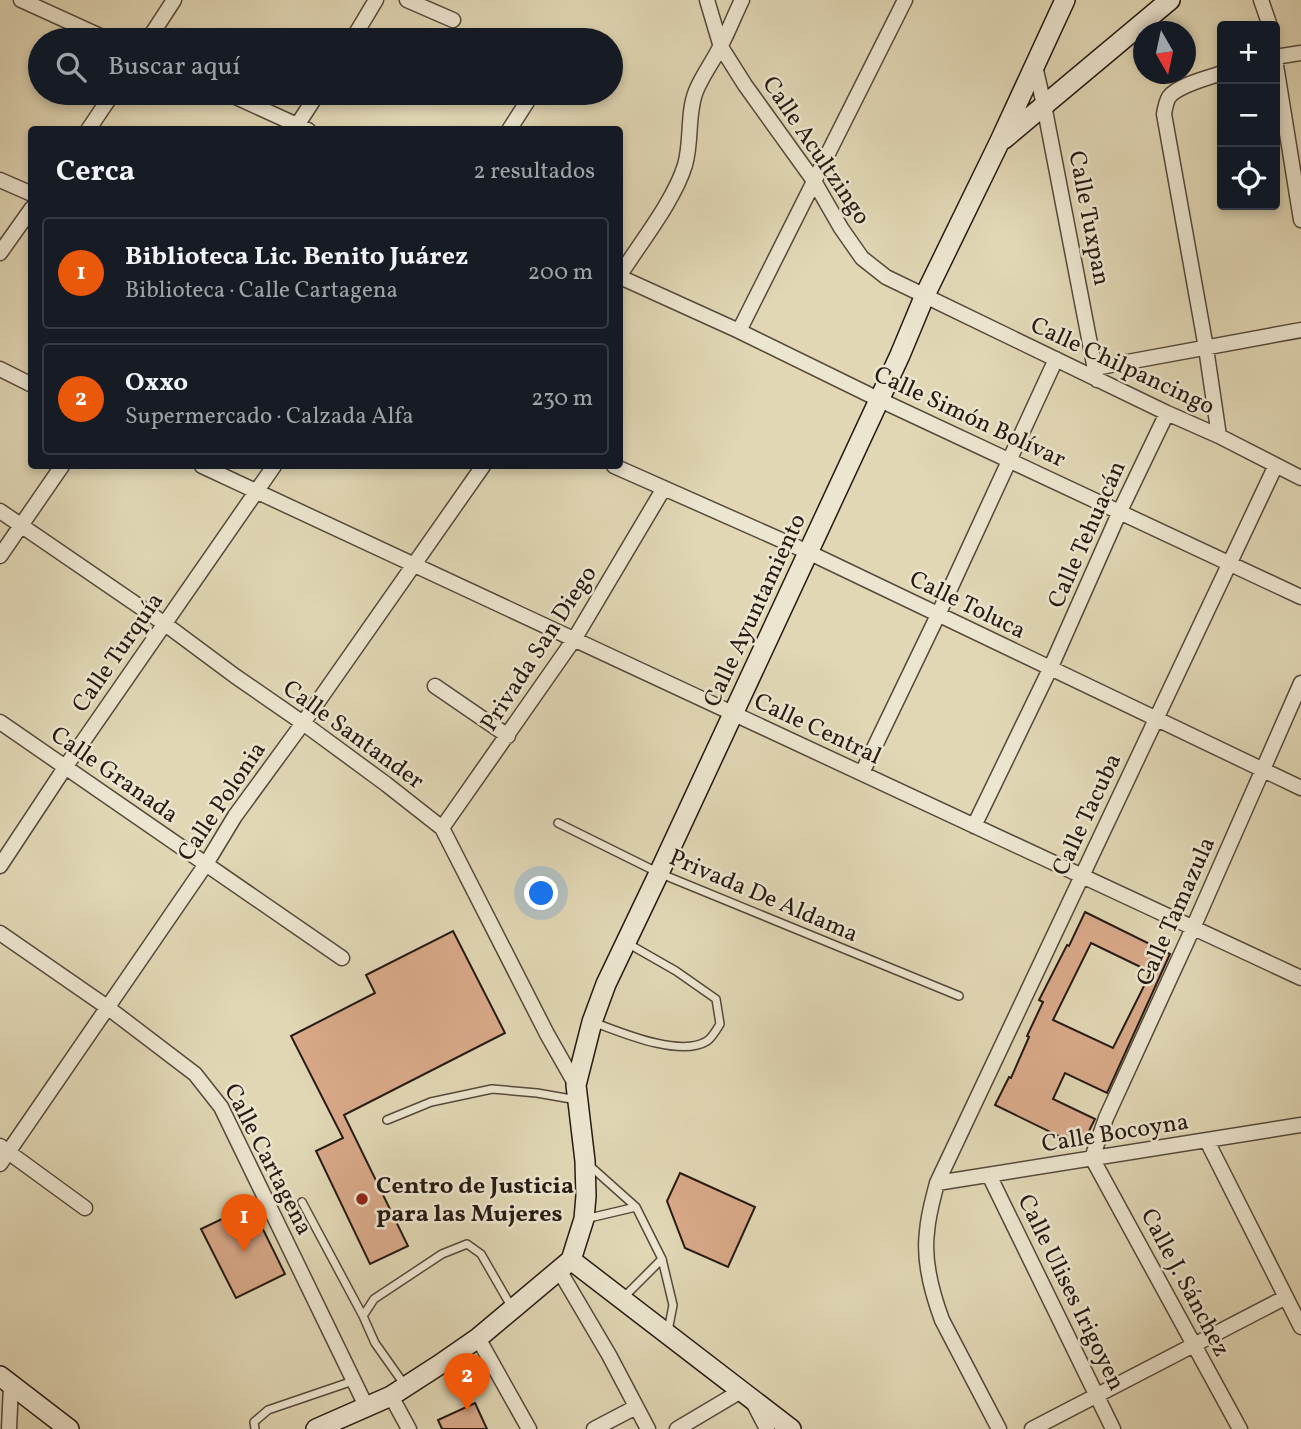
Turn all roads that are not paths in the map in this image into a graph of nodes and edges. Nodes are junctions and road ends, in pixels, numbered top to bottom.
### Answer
1 (22, 0) edge
2 (174, 0) edge
3 (376, 0) edge
4 (407, 0) edge
5 (707, 0) edge
6 (742, 0) edge
7 (905, 0) edge
8 (1065, 0) edge
9 (1170, 0) edge
10 (1261, 0) edge
11 (453, 20) dead end
12 (1268, 21) edge
13 (83, 28) edge
14 (156, 28) edge
15 (359, 28) edge
16 (720, 47) junction
17 (1301, 53) edge
18 (1280, 57) edge
19 (1035, 66) junction
20 (1217, 75) edge
21 (1279, 84) edge
22 (105, 105) edge
23 (252, 105) edge
24 (312, 105) edge
25 (525, 105) edge
26 (1044, 105) junction
27 (91, 126) edge
28 (296, 126) edge
29 (301, 126) edge
30 (512, 126) edge
31 (999, 143) junction
32 (0, 180) edge
33 (814, 181) junction
34 (28, 192) edge
35 (28, 214) edge
36 (1301, 220) edge
37 (0, 253) edge
38 (623, 271) edge
39 (623, 277) edge
40 (925, 295) junction
41 (1301, 330) edge
42 (739, 331) junction
43 (1206, 348) junction
44 (1056, 359) junction
45 (0, 369) edge
46 (1096, 374) junction
47 (28, 383) edge
48 (878, 399) junction
49 (1167, 413) junction
50 (1219, 436) junction
51 (1010, 459) junction
52 (1276, 465) junction
53 (60, 469) edge
54 (209, 469) edge
55 (272, 469) edge
56 (481, 469) edge
57 (621, 469) edge
58 (1301, 478) edge
59 (664, 488) junction
60 (256, 490) junction
61 (0, 511) edge
62 (1119, 511) junction
63 (21, 526) junction
64 (808, 552) junction
65 (0, 556) edge
66 (1231, 563) junction
67 (413, 564) junction
68 (1301, 597) edge
69 (938, 615) junction
70 (165, 624) junction
71 (575, 638) junction
72 (1050, 669) junction
73 (1301, 684) edge
74 (435, 687) dead end
75 (733, 713) junction
76 (1156, 720) junction
77 (0, 722) edge
78 (303, 723) junction
79 (508, 736) junction
80 (66, 766) junction
81 (1262, 770) junction
82 (862, 773) junction
83 (1301, 788) edge
84 (558, 823) dead end
85 (974, 826) junction
86 (442, 828) junction
87 (205, 864) junction
88 (0, 866) edge
89 (659, 873) junction
90 (1082, 876) junction
91 (1193, 928) junction
92 (0, 933) edge
93 (626, 942) junction
94 (342, 958) dead end
95 (1301, 978) edge
96 (959, 996) dead end
97 (107, 1007) junction
98 (592, 1022) junction
99 (577, 1093) junction
100 (387, 1120) dead end
101 (1301, 1125) edge
102 (1207, 1141) junction
103 (3, 1154) edge
104 (1092, 1158) junction
105 (585, 1161) junction
106 (989, 1175) junction
107 (937, 1182) junction
108 (302, 1202) dead end
109 (636, 1207) junction
110 (85, 1208) dead end
111 (584, 1219) junction
112 (662, 1259) junction
113 (565, 1265) junction
114 (1286, 1297) junction
115 (622, 1300) junction
116 (513, 1310) junction
117 (363, 1316) junction
118 (1301, 1326) edge
119 (668, 1335) junction
120 (478, 1338) junction
121 (1194, 1345) junction
122 (5, 1381) edge
123 (354, 1381) junction
124 (398, 1391) junction
125 (747, 1396) junction
126 (1097, 1396) junction
127 (367, 1408) junction
128 (636, 1408) junction
129 (9, 1429) edge
130 (69, 1429) edge
131 (255, 1429) edge
132 (316, 1429) edge
133 (409, 1429) edge
134 (529, 1429) edge
135 (594, 1429) edge
136 (648, 1429) edge
137 (677, 1429) edge
138 (767, 1429) edge
139 (791, 1429) edge
140 (999, 1429) edge
141 (1032, 1429) edge
142 (1114, 1429) edge
143 (1240, 1429) edge

1 - 13 street
2 - 14 street
3 - 15 street
4 - 11 street
5 - 16 street, Calle Acultzingo
6 - 16 street
7 - 33 street
8 - 19 main road, Calle Ayuntamiento
9 - 26 main road
10 - 12 street
16 - 33 street, Calle Acultzingo
16 - 38 street
17 - 18 street
19 - 26 street, Calle Tuxpan
19 - 31 main road, Calle Ayuntamiento
20 - 43 street
21 - 36 street
22 - 27 street
23 - 28 street
24 - 29 street
25 - 30 street
26 - 31 main road
26 - 46 street, Calle Tuxpan
31 - 40 main road, Calle Ayuntamiento
32 - 34 street
33 - 40 street, Calle Acultzingo
33 - 42 street
35 - 37 street
39 - 42 street, Calle Simón Bolívar
40 - 44 street, Calle Chilpancingo
40 - 48 main road, Calle Ayuntamiento
41 - 43 street
42 - 48 street, Calle Simón Bolívar
43 - 46 street
43 - 50 street
44 - 46 street, Calle Chilpancingo
44 - 51 street
45 - 47 street
46 - 49 street, Calle Chilpancingo
48 - 51 street, Calle Simón Bolívar
48 - 64 main road, Calle Ayuntamiento
49 - 50 street, Calle Chilpancingo
49 - 62 street, Calle Tehuacán
50 - 52 street, Calle Chilpancingo
51 - 62 street, Calle Simón Bolívar
51 - 69 street
52 - 58 street, Calle Chilpancingo
52 - 66 street, Calle Tacuba
53 - 63 street
54 - 60 street, Calle Central
55 - 60 street, Calle Turquía
56 - 67 street, Calle Polonia
57 - 59 street, Calle Toluca
59 - 64 street, Calle Toluca
59 - 71 street, Privada San Diego
60 - 67 street, Calle Central
60 - 70 street, Calle Turquía
61 - 63 street, Calle Santander
62 - 66 street, Calle Simón Bolívar
62 - 72 street, Calle Tehuacán
63 - 65 street
63 - 70 street, Calle Santander
64 - 69 street, Calle Toluca
64 - 75 main road, Calle Ayuntamiento
66 - 68 street, Calle Simón Bolívar
66 - 76 street, Calle Tacuba
67 - 71 street, Calle Central
67 - 78 street, Calle Polonia
69 - 72 street, Calle Toluca
69 - 82 street
70 - 78 street, Calle Santander
70 - 80 street, Calle Turquía
71 - 75 street, Calle Central
71 - 79 street, Privada San Diego
72 - 76 street, Calle Toluca
72 - 85 street, Calle Tehuacán
73 - 81 street, Calle Tamazula
74 - 79 street
75 - 82 street, Calle Central
75 - 89 main road, Calle Ayuntamiento
76 - 81 street, Calle Toluca
76 - 90 street, Calle Tacuba
77 - 80 street, Calle Granada
78 - 86 street, Calle Santander
78 - 87 street, Calle Polonia
79 - 86 street, Privada San Diego
80 - 87 street, Calle Granada
80 - 88 street, Calle Turquía
81 - 83 street, Calle Toluca
81 - 91 street, Calle Tamazula
82 - 85 street, Calle Central
84 - 89 lane, Privada De Aldama
85 - 90 street, Calle Central
86 - 99 street, Calle Santander
87 - 94 street, Calle Granada
87 - 97 street, Calle Polonia
89 - 93 main road, Calle Ayuntamiento
89 - 96 lane, Privada De Aldama
90 - 91 street, Calle Central
90 - 107 street, Calle Tacuba
91 - 95 street, Calle Central
91 - 104 street, Calle Tamazula
92 - 97 street, Calle Cartagena
93 - 98 main road, Calle Ayuntamiento
93 - 98 lane
97 - 103 street, Calle Polonia
97 - 123 street, Calle Cartagena
98 - 99 main road, Calle Ayuntamiento
99 - 100 lane
99 - 105 main road, Calle Ayuntamiento
101 - 102 street, Calle Bocoyna
102 - 104 street, Calle Bocoyna
102 - 114 street
103 - 110 street
104 - 106 street, Calle Bocoyna
104 - 121 street, Calle J. Sánchez
105 - 109 lane
105 - 111 main road, Calle Ayuntamiento
106 - 107 street, Calle Bocoyna
106 - 126 street, Calle Ulises Irigoyen
107 - 140 street, Calle Tacuba
108 - 117 lane
109 - 111 lane
109 - 112 lane
111 - 113 main road, Calle Ayuntamiento
112 - 115 lane
112 - 119 lane
113 - 115 main road
113 - 116 main road
113 - 128 street
114 - 118 street
114 - 121 street
115 - 119 main road
116 - 117 lane
116 - 120 main road
117 - 124 lane
119 - 125 main road
120 - 124 main road
120 - 134 street
121 - 126 street
121 - 143 street, Calle J. Sánchez
122 - 129 street
122 - 130 main road
123 - 127 street, Calle Cartagena
123 - 131 lane
124 - 127 main road
124 - 133 street
125 - 137 street
125 - 138 street
125 - 139 main road
126 - 141 street
126 - 142 street, Calle Ulises Irigoyen
127 - 132 main road
128 - 135 street
128 - 136 street

